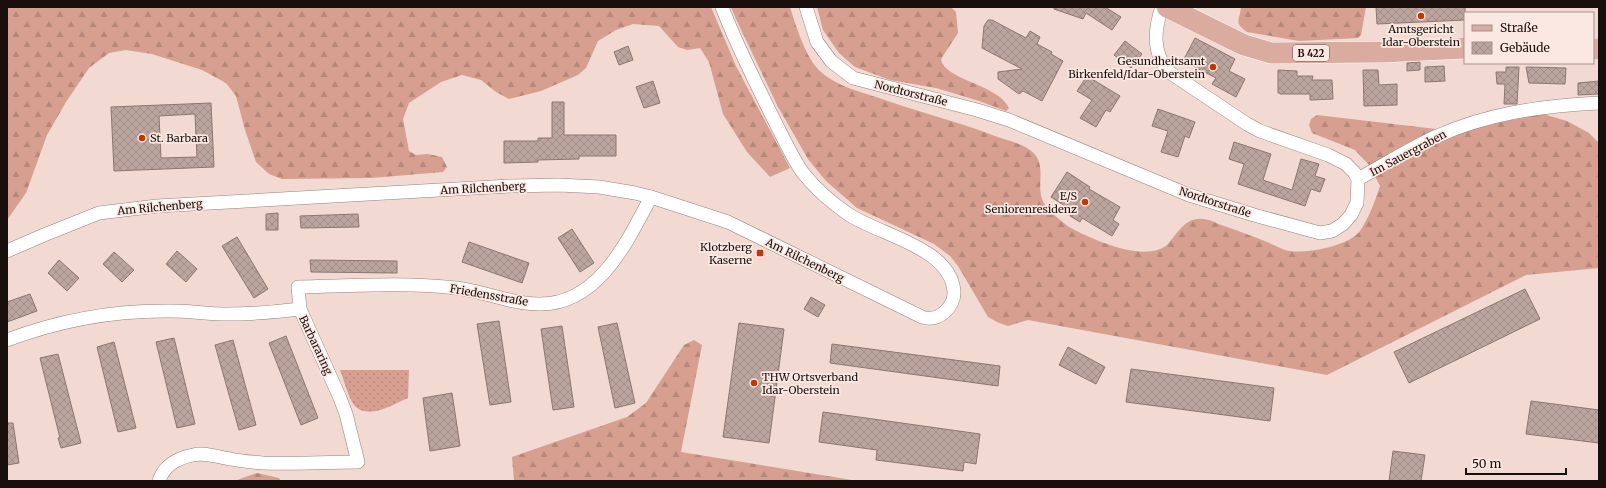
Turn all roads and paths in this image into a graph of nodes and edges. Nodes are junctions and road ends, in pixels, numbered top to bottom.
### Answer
1 (722, 7) edge
2 (806, 7) edge
3 (1162, 7) edge
4 (1167, 7) edge
5 (1464, 48) edge
6 (1599, 103) edge
7 (1358, 180) junction
8 (651, 197) junction
9 (7, 251) edge
10 (300, 309) junction
11 (7, 340) edge
12 (159, 481) edge

1 - 8 street, Am Rilchenberg
2 - 7 street, Nordtorstraße
3 - 7 street
4 - 5 main road, B 422
6 - 7 street, Im Sauergraben
8 - 9 street, Am Rilchenberg
8 - 10 street, Friedensstraße
10 - 11 street, Barbararing
10 - 12 street, Barbararing

